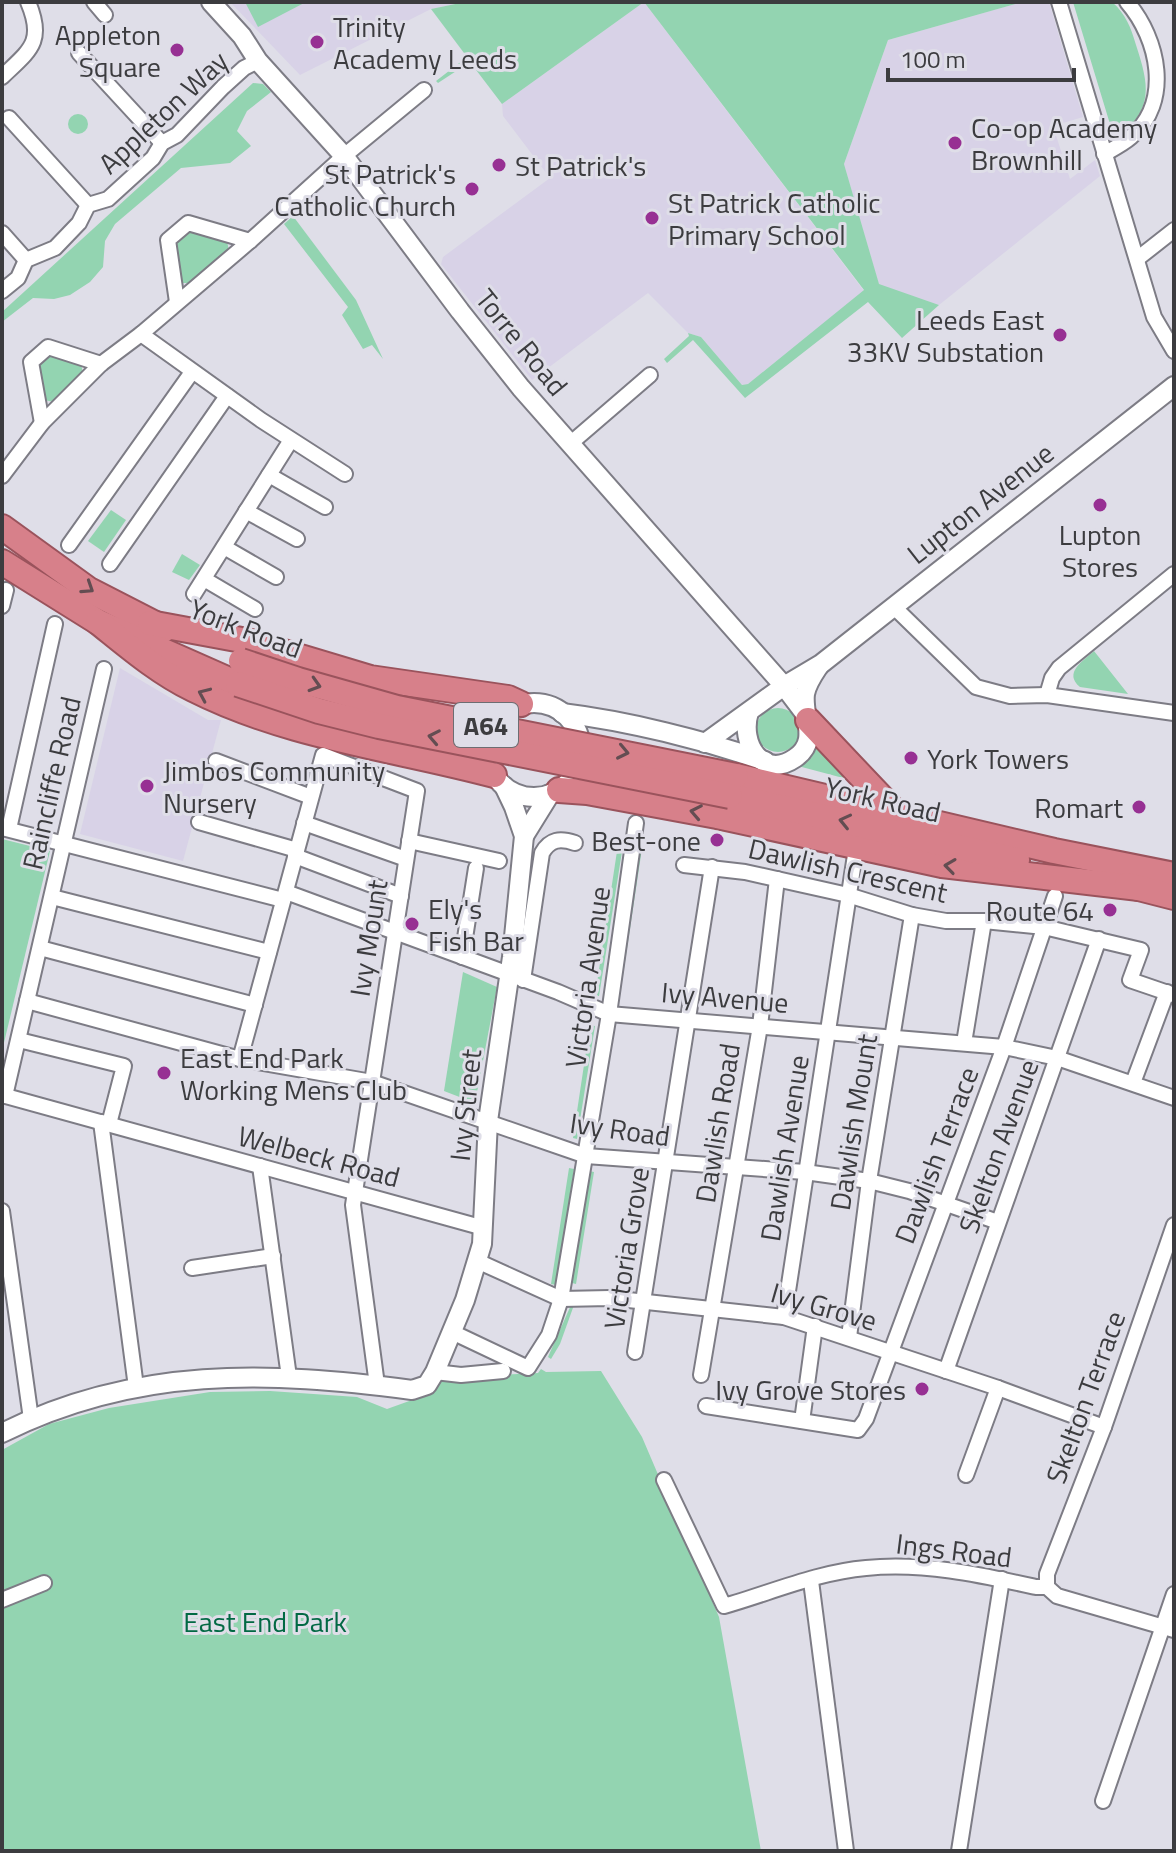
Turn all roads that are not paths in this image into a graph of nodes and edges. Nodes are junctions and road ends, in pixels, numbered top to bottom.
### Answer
1 (28, 2) edge
2 (94, 2) edge
3 (211, 2) edge
4 (1059, 2) edge
5 (1127, 2) edge
6 (105, 15) dead end
7 (79, 53) dead end
8 (258, 61) junction
9 (2, 77) edge
10 (424, 90) dead end
11 (9, 118) dead end
12 (162, 143) junction
13 (1104, 154) junction
14 (344, 156) junction
15 (88, 205) junction
16 (1174, 230) edge
17 (2, 233) edge
18 (250, 241) junction
19 (1137, 259) junction
20 (26, 260) junction
21 (2, 291) edge
22 (177, 302) junction
23 (141, 334) junction
24 (1174, 351) edge
25 (101, 364) junction
26 (192, 372) junction
27 (650, 375) dead end
28 (1174, 386) edge
29 (227, 396) junction
30 (42, 423) junction
31 (291, 440) junction
32 (571, 443) junction
33 (345, 474) dead end
34 (269, 475) junction
35 (2, 476) edge
36 (325, 507) dead end
37 (246, 511) junction
38 (2, 527) edge
39 (297, 539) dead end
40 (69, 545) dead end
41 (224, 547) junction
42 (2, 562) edge
43 (110, 564) dead end
44 (1174, 574) edge
45 (276, 577) dead end
46 (204, 579) junction
47 (6, 590) dead end
48 (194, 594) dead end
49 (2, 606) edge
50 (894, 607) junction
51 (255, 609) dead end
52 (98, 622) junction
53 (150, 623) junction
54 (55, 624) dead end
55 (821, 664) junction
56 (104, 669) dead end
57 (239, 672) junction
58 (784, 686) junction
59 (1047, 695) junction
60 (521, 704) junction
61 (756, 707) junction
62 (562, 713) junction
63 (1174, 713) edge
64 (805, 714) junction
65 (601, 720) junction
66 (580, 740) junction
67 (705, 743) junction
68 (216, 761) dead end
69 (765, 761) junction
70 (499, 781) junction
71 (733, 786) junction
72 (555, 792) junction
73 (311, 797) junction
74 (899, 815) junction
75 (199, 822) dead end
76 (304, 823) junction
77 (636, 823) dead end
78 (5, 828) edge
79 (524, 836) junction
80 (409, 841) junction
81 (64, 842) junction
82 (575, 843) dead end
83 (296, 853) junction
84 (852, 856) junction
85 (406, 859) junction
86 (499, 861) dead end
87 (684, 865) dead end
88 (712, 867) junction
89 (476, 868) dead end
90 (1174, 875) edge
91 (777, 879) junction
92 (1139, 888) junction
93 (848, 895) junction
94 (284, 896) junction
95 (401, 896) junction
96 (1055, 896) dead end
97 (52, 897) junction
98 (1174, 897) edge
99 (912, 915) junction
100 (984, 921) junction
101 (1044, 927) junction
102 (395, 932) junction
103 (1099, 939) junction
104 (40, 948) junction
105 (269, 952) junction
106 (462, 957) junction
107 (516, 977) junction
108 (1170, 993) edge
109 (27, 1001) junction
110 (255, 1005) junction
111 (609, 1014) junction
112 (687, 1021) junction
113 (760, 1026) junction
114 (828, 1032) junction
115 (892, 1038) junction
116 (19, 1040) junction
117 (964, 1043) junction
118 (1004, 1047) junction
119 (1057, 1058) junction
120 (240, 1059) junction
121 (372, 1082) junction
122 (1133, 1083) junction
123 (4, 1096) edge
124 (1174, 1097) edge
125 (488, 1121) junction
126 (105, 1123) junction
127 (586, 1156) junction
128 (666, 1163) junction
129 (260, 1166) junction
130 (738, 1167) junction
131 (805, 1172) junction
132 (869, 1181) junction
133 (355, 1193) junction
134 (945, 1203) junction
135 (2, 1211) edge
136 (998, 1222) junction
137 (1174, 1225) edge
138 (484, 1228) junction
139 (5, 1251) edge
140 (273, 1256) junction
141 (477, 1261) junction
142 (192, 1268) dead end
143 (561, 1299) junction
144 (644, 1301) junction
145 (711, 1309) junction
146 (784, 1317) junction
147 (815, 1326) junction
148 (452, 1332) junction
149 (849, 1337) junction
150 (635, 1352) dead end
151 (890, 1352) junction
152 (503, 1371) dead end
153 (946, 1371) junction
154 (435, 1372) junction
155 (701, 1375) dead end
156 (289, 1377) junction
157 (377, 1385) junction
158 (136, 1387) junction
159 (998, 1388) junction
160 (706, 1406) dead end
161 (31, 1419) junction
162 (802, 1421) junction
163 (1104, 1427) junction
164 (2, 1433) edge
165 (966, 1475) dead end
166 (664, 1480) dead end
167 (1002, 1579) junction
168 (811, 1581) junction
169 (44, 1583) dead end
170 (1047, 1587) junction
171 (1174, 1594) edge
172 (2, 1600) edge
173 (1169, 1628) edge
174 (1103, 1801) dead end
175 (846, 1851) edge
176 (959, 1851) edge

1 - 9 street
2 - 6 street
3 - 8 street, Torre Road
4 - 13 street
5 - 13 street
7 - 12 street
8 - 12 street, Appleton Way
8 - 14 street, Torre Road
10 - 14 street
11 - 15 street
12 - 15 street, Appleton Way
13 - 19 street
14 - 18 street
14 - 32 street, Torre Road
15 - 20 street, Appleton Way
16 - 19 street
17 - 20 street
18 - 22 street
18 - 22 street
19 - 24 street
20 - 21 street, Appleton Way
22 - 23 street
23 - 25 street
23 - 26 street
25 - 30 street
25 - 30 street
26 - 29 street
26 - 40 street
27 - 32 street
28 - 50 street, Lupton Avenue
29 - 31 street
29 - 43 street
30 - 35 street
31 - 33 street
31 - 34 street
32 - 58 street, Torre Road
34 - 36 street
34 - 37 street
37 - 39 street
37 - 41 street
38 -> 53 highway, York Road / A64
41 - 45 street
41 - 46 street
42 - 52 highway, York Road / A64
44 - 59 street
46 - 48 street
46 - 51 street
47 - 49 street
50 - 55 street, Lupton Avenue
50 - 59 street
52 - 57 highway, York Road / A64
70 -> 52 highway
53 - 57 highway, York Road / A64
53 - 60 highway
54 - 78 street
55 - 58 street, Lupton Avenue
55 - 64 street, Lupton Avenue
56 - 81 street, Raincliffe Road
57 - 71 highway, York Road / A64, bridge
58 - 61 street, Lupton Avenue
58 - 64 street, Torre Road
59 - 63 street
60 - 62 street
60 - 70 street
61 - 64 street
61 - 67 street, Lupton Avenue
61 - 69 street
62 - 65 street
62 - 66 street
64 - 69 street, Lupton Avenue
64 - 74 highway
65 - 66 street
65 - 67 street
66 - 72 street
67 - 69 street
68 - 73 street
70 - 72 street
70 - 79 street, Ivy Street
71 - 74 highway, York Road / A64
92 -> 71 highway, York Road / A64
72 - 79 street, Ivy Street
84 -> 72 highway
73 - 76 street
73 - 80 street, Ivy Mount
74 - 90 highway, York Road / A64
75 - 83 street
76 - 83 street
76 - 85 street
77 - 111 street, Victoria Avenue
78 - 81 street, Ivy Avenue
79 - 107 street, Ivy Street
80 - 85 street, Ivy Mount
80 - 86 street
81 - 94 street, Ivy Avenue
81 - 97 street, Raincliffe Road
82 - 107 street, Ivy Street
83 - 94 street
83 - 95 street
92 -> 84 highway
84 - 93 street, Dawlish Avenue
85 - 95 street, Ivy Mount
87 - 88 street, Dawlish Crescent
88 - 91 street, Dawlish Crescent
88 - 112 street, Victoria Grove
89 - 106 street
91 - 93 street, Dawlish Crescent
91 - 113 street, Dawlish Road
92 - 98 highway, York Road / A64
93 - 99 street, Dawlish Crescent
93 - 114 street, Dawlish Avenue
94 - 102 street, Ivy Avenue
94 - 105 street
95 - 102 street, Ivy Mount
96 - 101 street, Dawlish Terrace
97 - 104 street, Raincliffe Road
97 - 105 street
99 - 100 street, Dawlish Crescent
99 - 115 street, Dawlish Mount
100 - 101 street, Dawlish Crescent
100 - 117 street
101 - 103 street, Dawlish Crescent
101 - 118 street, Dawlish Terrace
102 - 106 street, Ivy Avenue
102 - 121 street, Ivy Mount
103 - 108 street, Dawlish Crescent
103 - 119 street, Skelton Avenue
104 - 109 street, Raincliffe Road
104 - 110 street
105 - 110 street
106 - 107 street, Ivy Avenue
107 - 111 street, Ivy Avenue
107 - 125 street, Ivy Street
108 - 122 street
109 - 116 street, Raincliffe Road
109 - 120 street, Ivy Road
110 - 120 street
111 - 112 street, Ivy Avenue
111 - 127 street, Victoria Avenue
112 - 113 street, Ivy Avenue
112 - 128 street, Victoria Grove
113 - 114 street, Ivy Avenue
113 - 130 street, Dawlish Road
114 - 115 street, Ivy Avenue
114 - 131 street, Dawlish Avenue
115 - 117 street, Ivy Avenue
115 - 132 street, Dawlish Mount
116 - 123 street, Raincliffe Road
116 - 126 street
117 - 118 street, Ivy Avenue
118 - 119 street, Ivy Avenue
118 - 134 street, Dawlish Terrace
119 - 122 street, Ivy Avenue
119 - 136 street, Skelton Avenue
120 - 121 street, Ivy Road
121 - 125 street, Ivy Road
121 - 133 street, Ivy Mount
122 - 124 street, Ivy Avenue
123 - 126 street, Welbeck Road
125 - 127 street, Ivy Road
125 - 138 street, Ivy Street
126 - 129 street, Welbeck Road
126 - 158 street
127 - 128 street, Ivy Road
127 - 143 street, Victoria Avenue
128 - 130 street, Ivy Road
128 - 144 street, Victoria Grove
129 - 133 street, Welbeck Road
129 - 140 street
130 - 131 street, Ivy Road
130 - 145 street, Dawlish Road
131 - 132 street, Ivy Road
131 - 146 street, Dawlish Avenue
132 - 134 street, Ivy Road
132 - 149 street, Dawlish Mount
133 - 138 street, Welbeck Road
133 - 157 street, Ivy Mount
134 - 136 street, Ivy Road
134 - 151 street, Dawlish Terrace
135 - 139 street
136 - 153 street, Skelton Avenue
137 - 163 street, Skelton Terrace
138 - 141 street, Ivy Street
139 - 161 street
140 - 142 street
140 - 156 street
141 - 143 street, Ivy Grove
141 - 148 street, Ivy Street
143 - 144 street, Ivy Grove
143 - 148 street, Victoria Avenue
144 - 145 street, Ivy Grove
144 - 150 street, Victoria Grove
145 - 146 street, Ivy Grove
145 - 155 street, Dawlish Road
146 - 147 street, Ivy Grove
147 - 149 street, Ivy Grove
147 - 162 street
148 - 154 street, Ivy Street
149 - 151 street, Ivy Grove
151 - 153 street, Ivy Grove
151 - 162 street, Dawlish Terrace
152 - 154 street
153 - 159 street, Ivy Grove
154 - 157 street
156 - 157 street
156 - 158 street
158 - 161 street
159 - 163 street, Ivy Grove
159 - 165 street
160 - 162 street
161 - 164 street
163 - 170 street, Skelton Terrace
166 - 168 street, Ings Road
167 - 168 street, Ings Road
167 - 170 street, Ings Road
167 - 176 street
168 - 175 street
169 - 172 street
170 - 173 street, Ings Road
171 - 173 street
173 - 174 street

